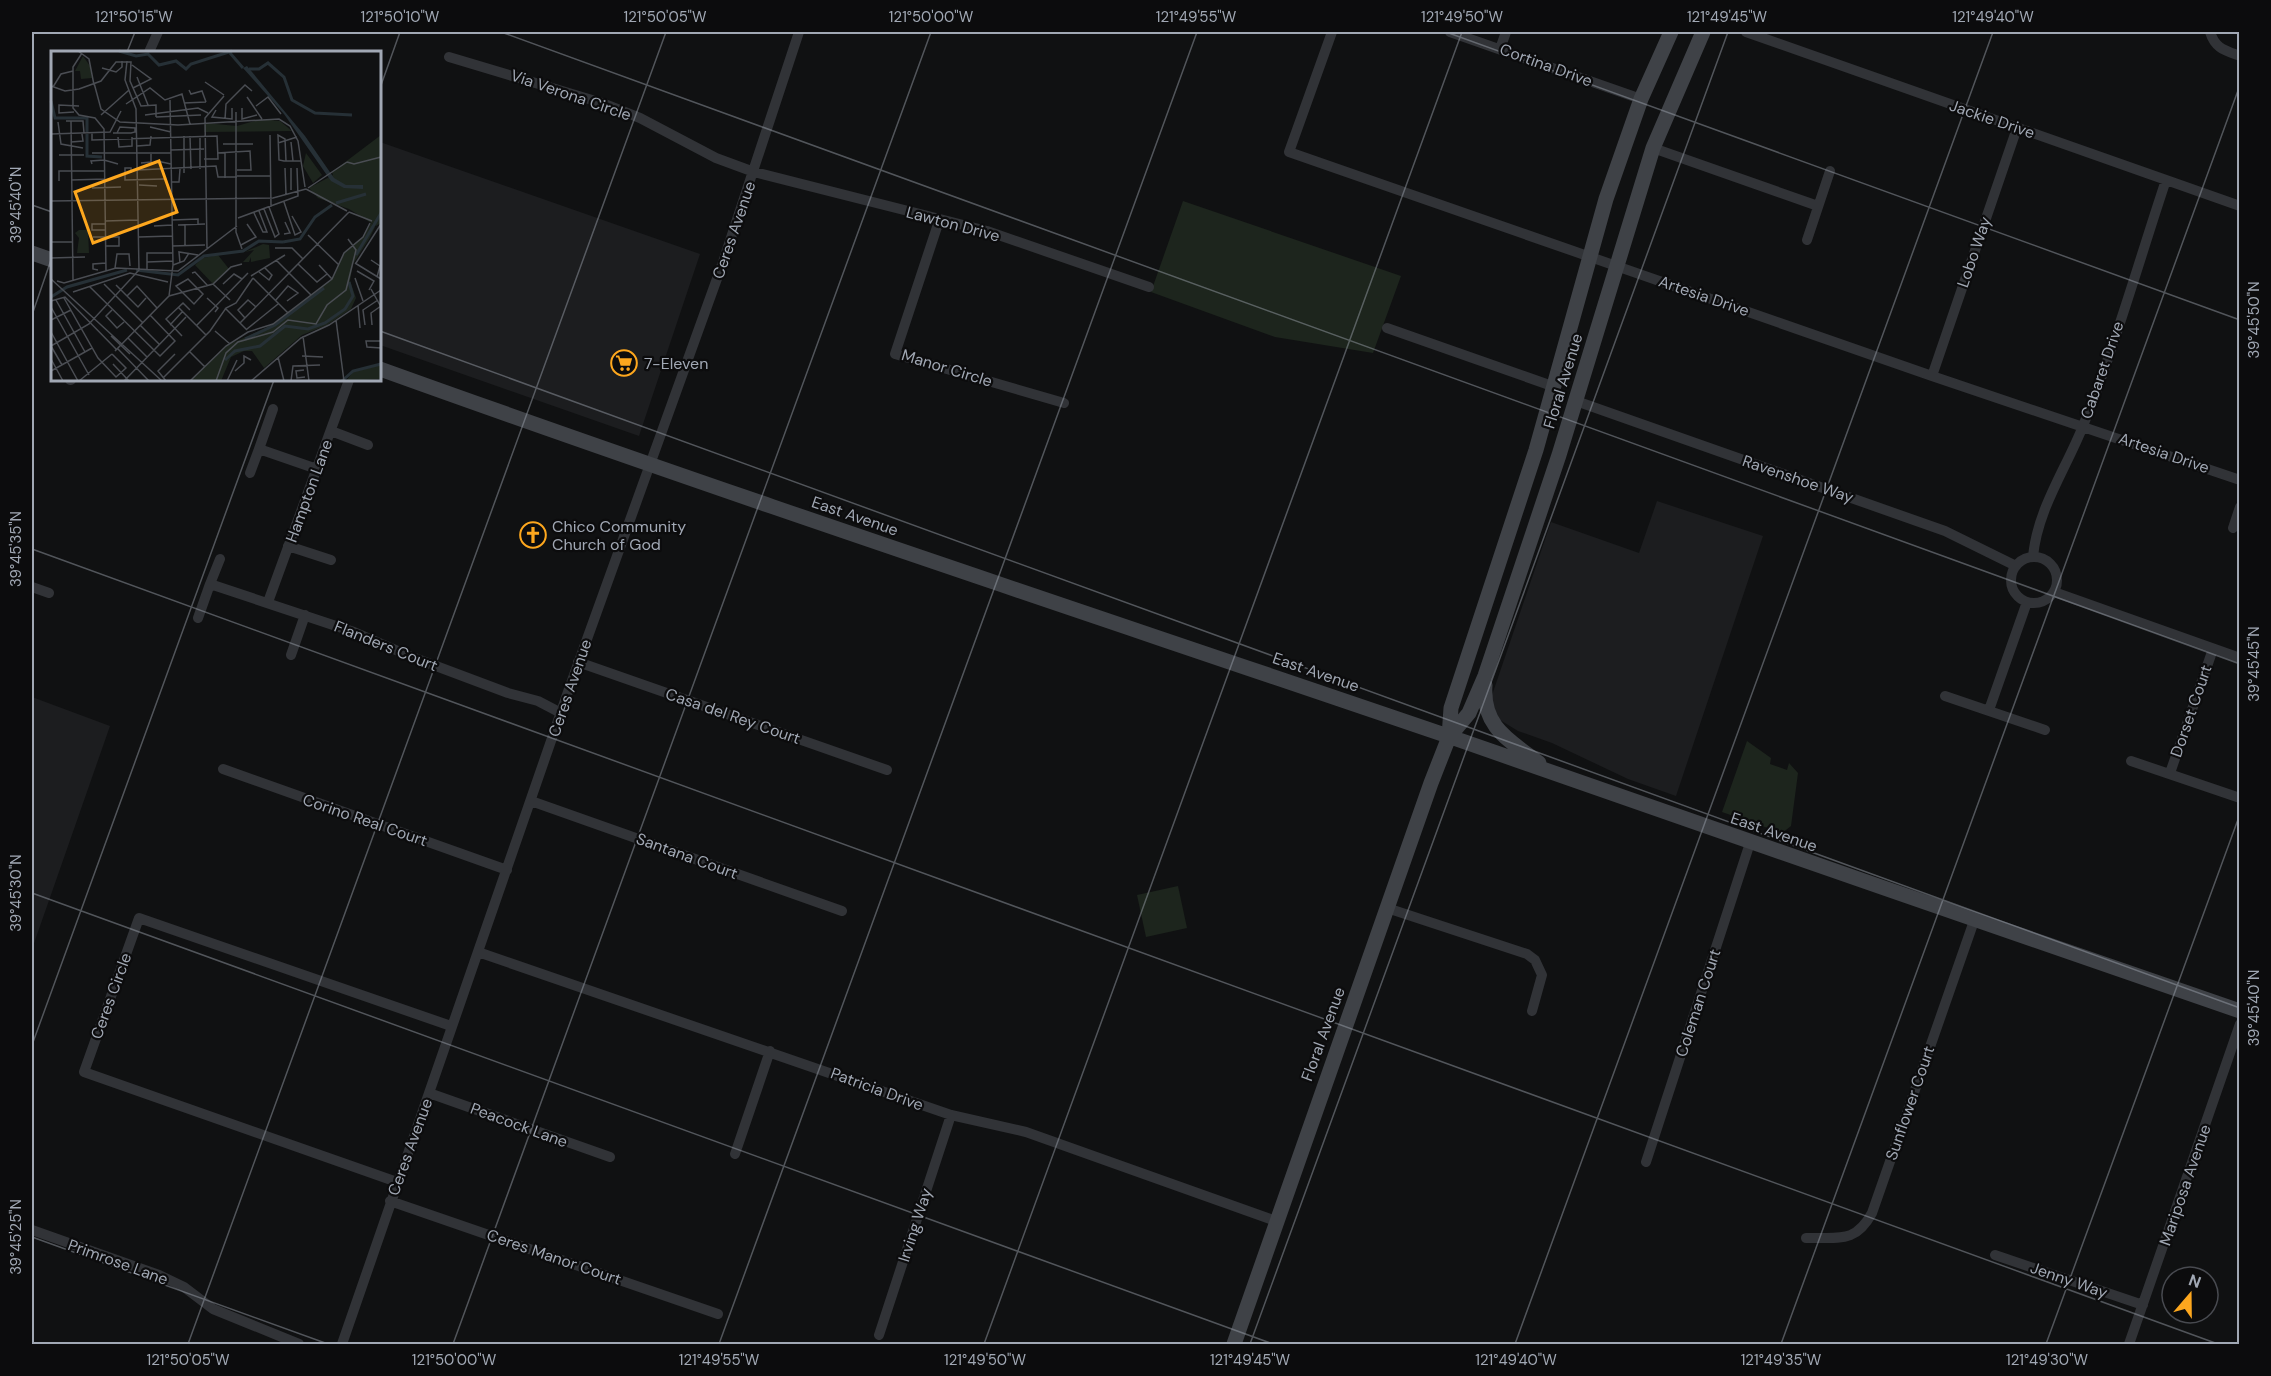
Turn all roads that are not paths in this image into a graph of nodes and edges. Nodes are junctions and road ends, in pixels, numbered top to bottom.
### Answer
1 (158, 32) edge
2 (799, 32) edge
3 (1332, 32) edge
4 (1450, 32) edge
5 (1506, 32) edge
6 (1671, 32) edge
7 (1703, 32) edge
8 (1746, 32) edge
9 (2210, 32) edge
10 (1500, 49) junction
11 (149, 51) edge
12 (2240, 56) edge
13 (449, 57) dead end
14 (1641, 99) junction
15 (2017, 128) junction
16 (1653, 148) junction
17 (1830, 171) dead end
18 (754, 172) junction
19 (2166, 180) junction
20 (1818, 206) junction
21 (2240, 206) edge
22 (939, 221) junction
23 (1807, 240) dead end
24 (32, 253) edge
25 (1588, 256) junction
26 (51, 260) edge
27 (1616, 265) junction
28 (1149, 287) dead end
29 (1387, 328) dead end
30 (381, 369) edge
31 (1932, 375) junction
32 (349, 381) edge
33 (1555, 387) junction
34 (1576, 401) junction
35 (1064, 403) dead end
36 (273, 409) dead end
37 (2083, 425) junction
38 (331, 431) junction
39 (368, 445) dead end
40 (259, 449) junction
41 (648, 464) junction
42 (317, 469) junction
43 (250, 473) dead end
44 (2240, 480) edge
45 (2240, 507) edge
46 (2233, 528) dead end
47 (288, 546) junction
48 (2033, 557) junction
49 (220, 560) dead end
50 (331, 560) dead end
51 (2016, 566) junction
52 (210, 584) junction
53 (32, 587) edge
54 (2054, 592) junction
55 (49, 593) dead end
56 (268, 602) junction
57 (2027, 602) junction
58 (305, 615) junction
59 (198, 618) dead end
60 (2213, 649) junction
61 (291, 655) dead end
62 (2240, 658) edge
63 (578, 662) junction
64 (1485, 676) junction
65 (1945, 696) dead end
66 (1989, 710) junction
67 (561, 713) junction
68 (2045, 730) dead end
69 (1449, 737) junction
70 (2131, 761) dead end
71 (223, 770) dead end
72 (887, 770) dead end
73 (1548, 771) junction
74 (2170, 773) junction
75 (2240, 798) edge
76 (531, 801) junction
77 (1750, 843) junction
78 (507, 870) junction
79 (1387, 908) junction
80 (842, 911) dead end
81 (1974, 921) junction
82 (478, 952) junction
83 (1532, 1011) dead end
84 (2240, 1011) edge
85 (2240, 1024) edge
86 (451, 1026) junction
87 (770, 1051) junction
88 (429, 1093) junction
89 (951, 1115) junction
90 (735, 1154) dead end
91 (610, 1157) dead end
92 (1646, 1162) dead end
93 (397, 1182) junction
94 (390, 1201) junction
95 (1276, 1221) junction
96 (32, 1230) edge
97 (1806, 1238) dead end
98 (1995, 1255) dead end
99 (2143, 1305) junction
100 (718, 1314) dead end
101 (879, 1335) dead end
102 (299, 1344) edge
103 (342, 1344) edge
104 (1234, 1344) edge
105 (2129, 1344) edge

1 - 11 street
2 - 18 street, Ceres Avenue
3 - 25 street, Artesia Drive
4 - 10 street, Cortina Drive
5 - 10 street
6 - 14 street, Floral Avenue
7 - 16 street, Floral Avenue
8 - 15 street, Jackie Drive
9 - 12 street
10 - 14 street, Cortina Drive
13 - 18 street, Via Verona Circle
14 - 25 street, Floral Avenue
15 - 19 street, Jackie Drive
15 - 31 street, Lobo Way
16 - 20 street
16 - 27 street, Floral Avenue
17 - 20 street
18 - 22 street, Lawton Drive
18 - 41 street, Ceres Avenue
19 - 21 street, Jackie Drive
19 - 37 street, Cabaret Drive
20 - 23 street
22 - 28 street, Lawton Drive
22 - 35 street, Manor Circle
24 - 26 street
25 - 27 street, Artesia Drive
25 - 33 street, Floral Avenue
27 - 31 street, Artesia Drive
27 - 34 street, Floral Avenue
29 - 33 street
30 - 41 street, East Avenue
31 - 37 street, Artesia Drive
32 - 38 street, Hampton Lane
33 - 69 street, Floral Avenue
34 - 51 street, Ravenshoe Way
34 - 64 street, Floral Avenue
36 - 40 street
37 - 44 street, Artesia Drive
37 - 48 street, Cabaret Drive
38 - 39 street
38 - 42 street, Hampton Lane
40 - 42 street
40 - 43 street
41 - 63 street, Ceres Avenue
41 - 69 street, East Avenue
42 - 47 street, Hampton Lane
45 - 46 street
47 - 50 street
47 - 56 street, Hampton Lane
48 - 51 street
48 - 54 street
49 - 52 street
51 - 57 street
52 - 56 street, Flanders Court
52 - 59 street
53 - 55 street
54 - 57 street
54 - 60 street
56 - 58 street, Flanders Court
57 - 66 street
58 - 61 street
58 - 67 street, Flanders Court
60 - 62 street
60 - 74 street, Dorset Court
63 - 67 street, Ceres Avenue
63 - 72 street, Casa del Rey Court
64 - 69 street, Floral Avenue
64 - 73 street
65 - 66 street
66 - 68 street
67 - 76 street, Ceres Avenue
69 - 73 street, East Avenue
69 - 79 street, Floral Avenue
70 - 74 street
71 - 78 street, Corino Real Court
73 - 77 street, East Avenue
74 - 75 street
76 - 78 street, Ceres Avenue
76 - 80 street, Santana Court
77 - 81 street, East Avenue
77 - 92 street, Coleman Court
78 - 82 street, Ceres Avenue
79 - 83 street
79 - 95 street, Floral Avenue
81 - 84 street, East Avenue
81 - 97 street, Sunflower Court
82 - 86 street, Ceres Avenue
82 - 87 street, Patricia Drive
85 - 99 street, Mariposa Avenue
86 - 88 street, Ceres Avenue
86 - 93 street, Ceres Circle
87 - 89 street, Patricia Drive
87 - 90 street
88 - 91 street, Peacock Lane
88 - 93 street, Ceres Avenue
89 - 95 street, Patricia Drive
89 - 101 street, Irving Way
93 - 94 street, Ceres Avenue
94 - 100 street, Ceres Manor Court
94 - 103 street, Ceres Avenue
95 - 104 street, Floral Avenue
96 - 102 street, Primrose Lane
98 - 99 street, Jenny Way
99 - 105 street, Mariposa Avenue

